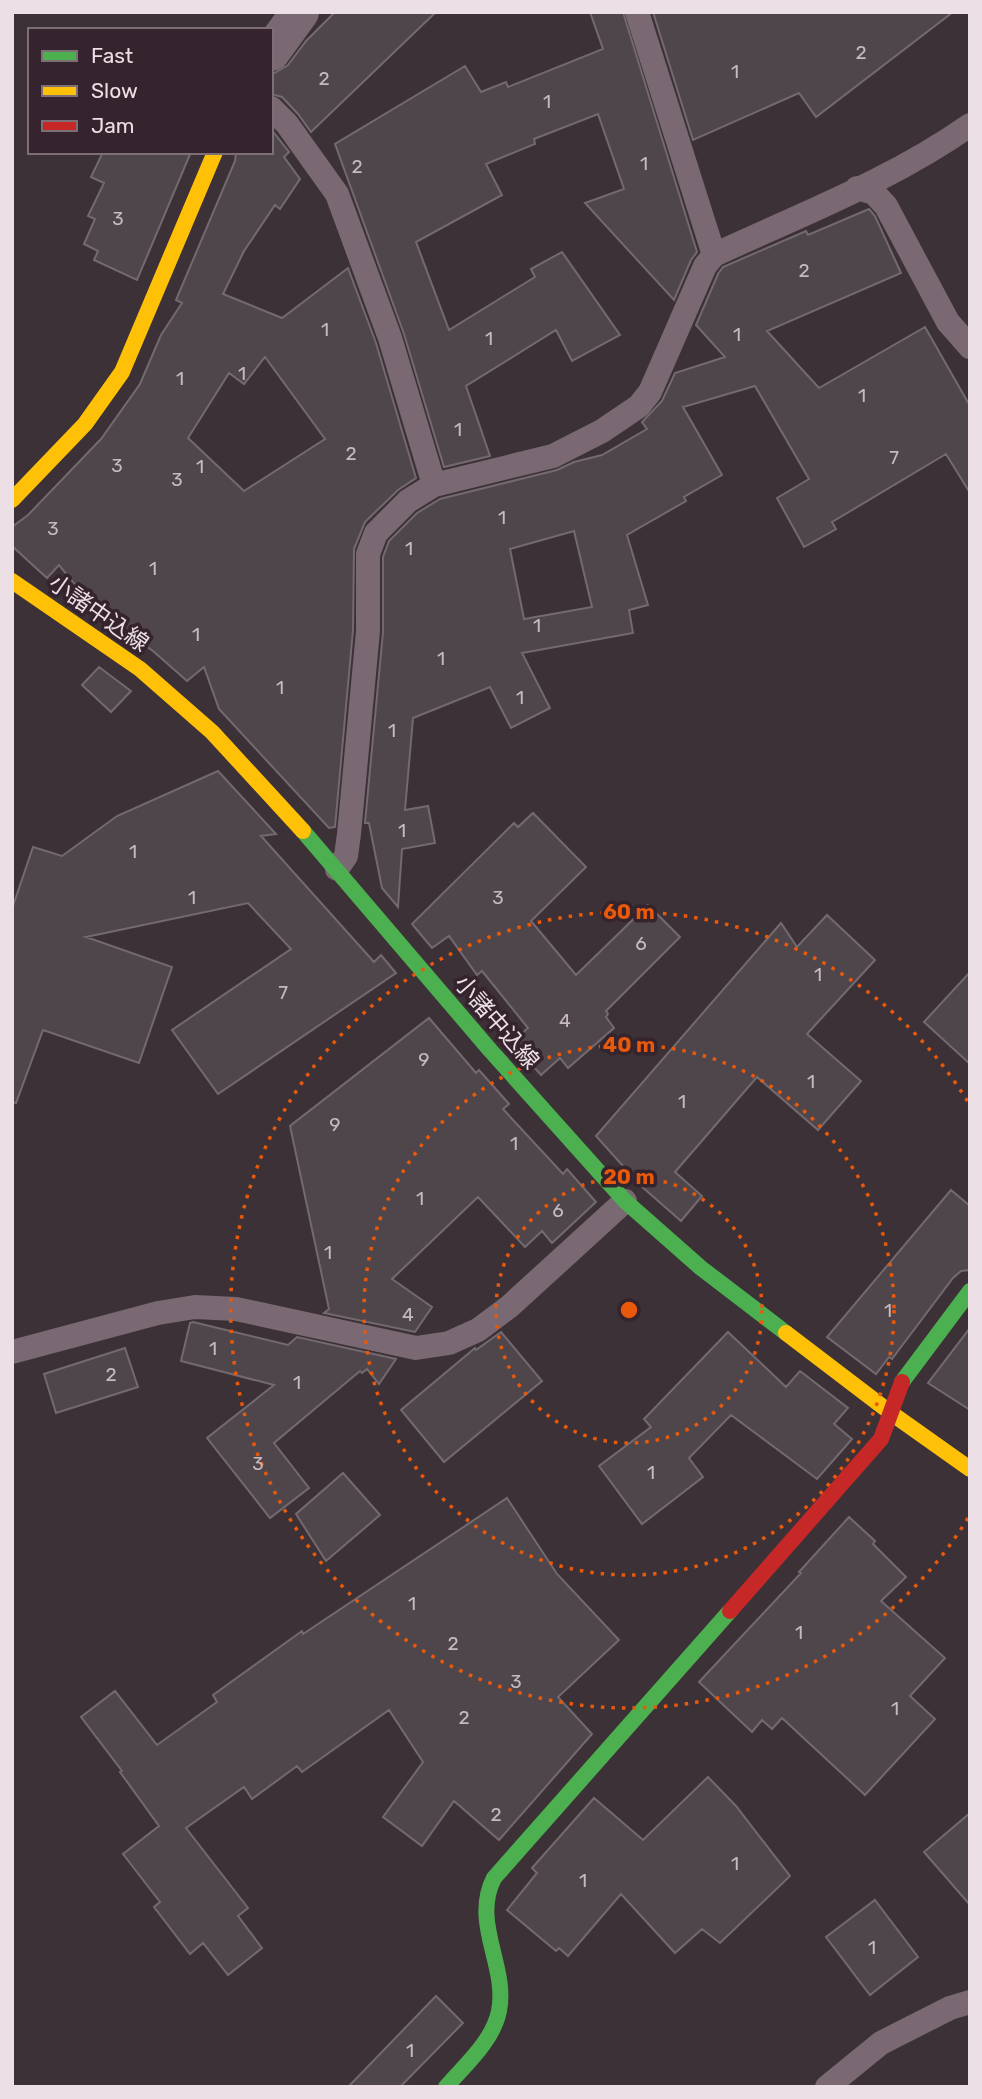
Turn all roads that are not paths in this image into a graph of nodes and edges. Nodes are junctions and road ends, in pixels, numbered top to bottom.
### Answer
1 (300, 12) edge
2 (636, 12) edge
3 (273, 48) edge
4 (273, 110) edge
5 (970, 125) edge
6 (214, 154) edge
7 (857, 188) junction
8 (714, 255) junction
9 (970, 347) edge
10 (434, 485) junction
11 (12, 500) edge
12 (12, 581) edge
13 (337, 869) junction
14 (625, 1201) junction
15 (970, 1291) edge
16 (12, 1352) edge
17 (891, 1413) junction
18 (970, 1469) edge
19 (970, 2002) edge
20 (446, 2087) edge
21 (827, 2087) edge

1 - 3 street
2 - 8 lane
4 - 10 lane
5 - 7 lane
6 - 11 street
7 - 8 lane
7 - 9 lane
8 - 10 lane
10 - 13 lane
12 - 13 street, 小諸中込線
13 - 14 street, 小諸中込線
14 - 16 lane
14 - 17 street, 小諸中込線
15 - 17 street
17 - 18 street, 小諸中込線
17 - 20 street
19 - 21 lane

